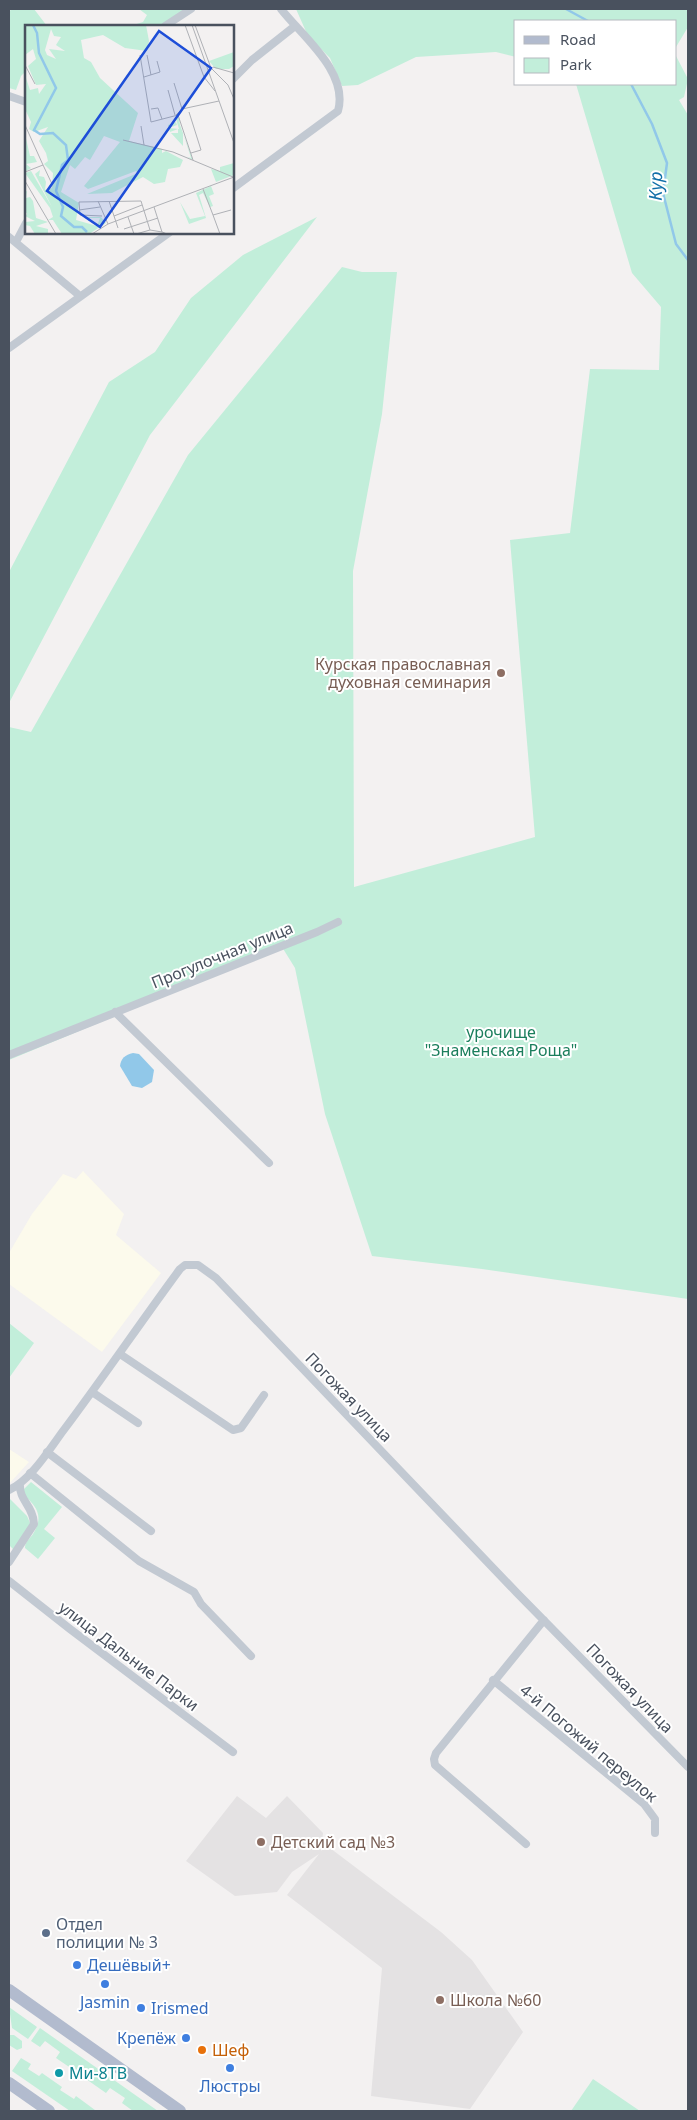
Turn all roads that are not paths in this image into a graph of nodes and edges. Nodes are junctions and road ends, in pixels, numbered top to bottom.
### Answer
1 (191, 9) edge
2 (282, 10) edge
3 (167, 25) edge
4 (295, 26) junction
5 (234, 78) edge
6 (9, 96) edge
7 (25, 102) edge
8 (234, 188) edge
9 (25, 224) edge
10 (167, 234) edge
11 (12, 239) edge
12 (80, 296) junction
13 (9, 348) edge
14 (338, 922) dead end
15 (115, 1012) junction
16 (9, 1055) edge
17 (269, 1163) dead end
18 (120, 1354) junction
19 (92, 1392) junction
20 (264, 1395) dead end
21 (138, 1423) dead end
22 (46, 1452) junction
23 (30, 1473) junction
24 (20, 1484) junction
25 (9, 1490) edge
26 (151, 1531) dead end
27 (9, 1562) edge
28 (9, 1581) edge
29 (544, 1620) junction
30 (251, 1656) dead end
31 (493, 1680) junction
32 (233, 1752) dead end
33 (688, 1767) edge
34 (655, 1833) dead end
35 (526, 1844) dead end
36 (9, 1990) edge
37 (9, 2083) edge
38 (49, 2111) edge
39 (180, 2111) edge

1 - 3 street
2 - 4 street
4 - 5 street
4 - 8 street
6 - 7 street
9 - 11 street
10 - 12 street
11 - 12 street
12 - 13 street
14 - 15 street, Прогулочная улица
15 - 16 street, Прогулочная улица
15 - 17 street
18 - 19 street, Погожая улица
18 - 20 street
18 - 29 street, Погожая улица
19 - 21 street
19 - 22 street, Погожая улица
22 - 23 street, Погожая улица
22 - 26 street
23 - 24 street, Погожая улица
23 - 30 street
24 - 25 street, Погожая улица
24 - 27 street
28 - 32 street, улица Дальние Парки
29 - 31 street
29 - 33 street, Погожая улица
31 - 34 street, 4-й Погожий переулок
31 - 35 street
36 - 39 main road
37 - 38 main road

